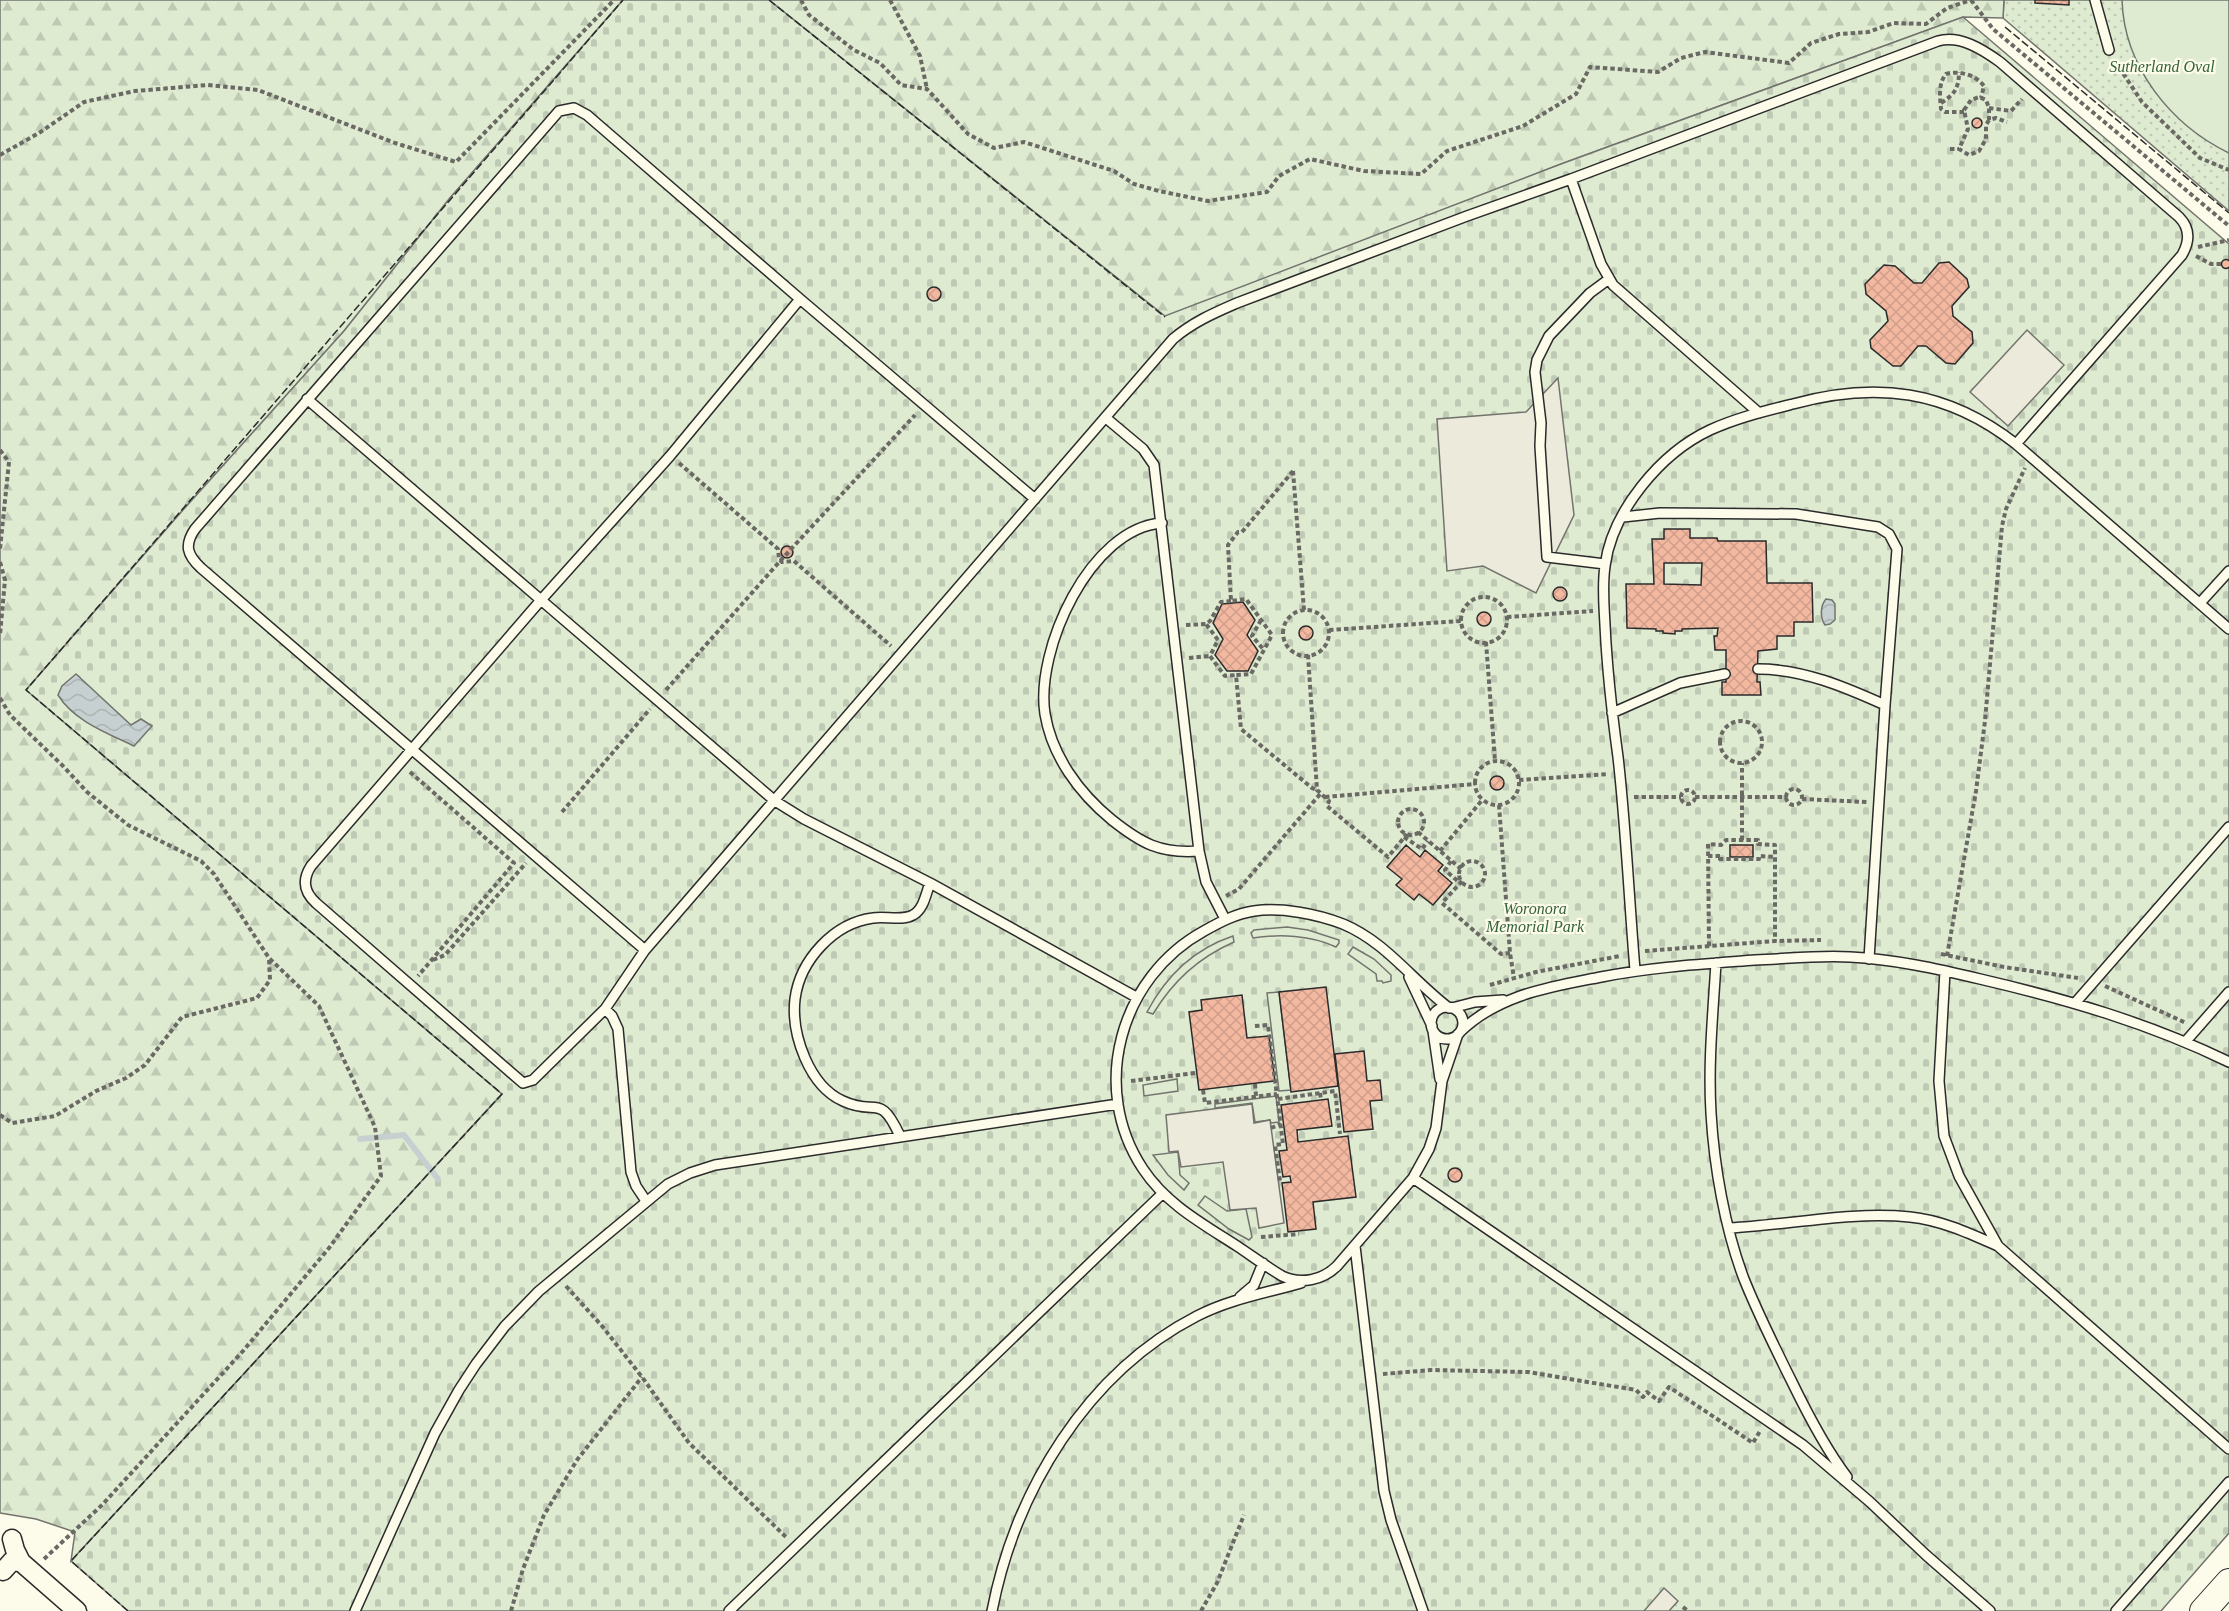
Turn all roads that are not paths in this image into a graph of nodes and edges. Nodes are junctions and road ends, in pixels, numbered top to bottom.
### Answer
1 (2095, 0) edge
2 (2109, 50) road end
3 (1571, 179) junction
4 (1609, 279) junction
5 (800, 299) junction
6 (307, 399) junction
7 (1759, 413) junction
8 (1106, 418) junction
9 (2016, 444) junction
10 (1035, 499) junction
11 (1623, 517) junction
12 (1161, 523) junction
13 (1605, 564) junction
14 (2229, 571) edge
15 (541, 600) junction
16 (2200, 603) junction
17 (2229, 629) edge
18 (1758, 669) dead end
19 (1725, 674) dead end
20 (1885, 705) junction
21 (1612, 713) junction
22 (411, 751) junction
23 (775, 801) junction
24 (2229, 827) edge
25 (1199, 851) junction
26 (930, 883) junction
27 (1225, 919) junction
28 (645, 950) junction
29 (1869, 959) junction
30 (1716, 963) junction
31 (1403, 966) junction
32 (1635, 970) junction
33 (1945, 971) junction
34 (2229, 992) edge
35 (1136, 997) junction
36 (1508, 999) junction
37 (2076, 1002) junction
38 (1450, 1008) junction
39 (605, 1009) junction
40 (1432, 1028) junction
41 (1459, 1033) junction
42 (2186, 1041) junction
43 (2229, 1062) edge
44 (1440, 1088) junction
45 (1118, 1104) junction
46 (900, 1136) junction
47 (1413, 1178) junction
48 (1163, 1192) junction
49 (646, 1201) junction
50 (1730, 1228) junction
51 (1355, 1246) junction
52 (1998, 1246) junction
53 (1263, 1263) junction
54 (1310, 1280) junction
55 (1238, 1299) junction
56 (2229, 1449) edge
57 (2229, 1482) edge
58 (1870, 1502) junction
59 (12, 1539) dead end
60 (27, 1566) junction
61 (3, 1571) dead end
62 (2229, 1582) edge
63 (77, 1611) edge
64 (355, 1611) edge
65 (729, 1611) edge
66 (992, 1611) edge
67 (1423, 1611) edge
68 (1990, 1611) edge
69 (2116, 1611) edge
70 (2203, 1611) edge

1 - 2 lane
3 - 4 lane
3 - 8 lane
3 - 9 lane
4 - 7 lane
4 - 13 lane
5 - 6 lane
5 - 10 lane
5 - 15 lane
6 - 15 lane
6 - 22 lane
7 - 9 lane
7 - 11 lane
8 - 10 lane
8 - 12 lane
9 - 16 lane
10 - 23 lane
11 - 13 lane
11 - 20 lane
12 - 25 lane
12 - 25 lane
13 - 21 lane
14 - 16 lane
15 - 22 lane
15 - 23 lane
16 - 17 lane
18 - 20 lane
19 - 21 lane
20 - 29 lane
21 - 32 lane
22 - 28 lane
22 - 39 lane
23 - 26 lane
23 - 28 lane
24 - 37 lane
25 - 27 lane
26 - 35 lane
26 - 46 lane
27 - 31 lane
27 - 35 lane
28 - 39 lane
29 - 30 lane
29 - 33 lane
30 - 32 lane
30 - 50 lane
31 - 38 lane
31 - 40 lane
32 - 36 lane
33 - 37 lane
33 - 52 lane
34 - 42 lane
35 - 45 lane
36 - 38 lane
36 - 41 lane
37 - 42 lane
38 - 40 lane
38 - 41 lane
39 - 49 lane
40 - 41 lane
40 - 44 lane
41 - 44 lane
42 - 43 lane
44 - 47 lane
45 - 46 lane
45 - 48 lane
46 - 49 lane
47 - 51 lane
47 - 58 lane
48 - 53 lane
48 - 65 lane
49 - 64 lane
50 - 52 lane
50 - 58 lane
51 - 54 lane
51 - 67 lane
52 - 56 lane
53 - 54 lane
53 - 55 lane
54 - 55 lane
55 - 66 lane
57 - 69 lane
58 - 68 lane
59 - 60 street
60 - 61 street
60 - 63 street
62 - 70 street

